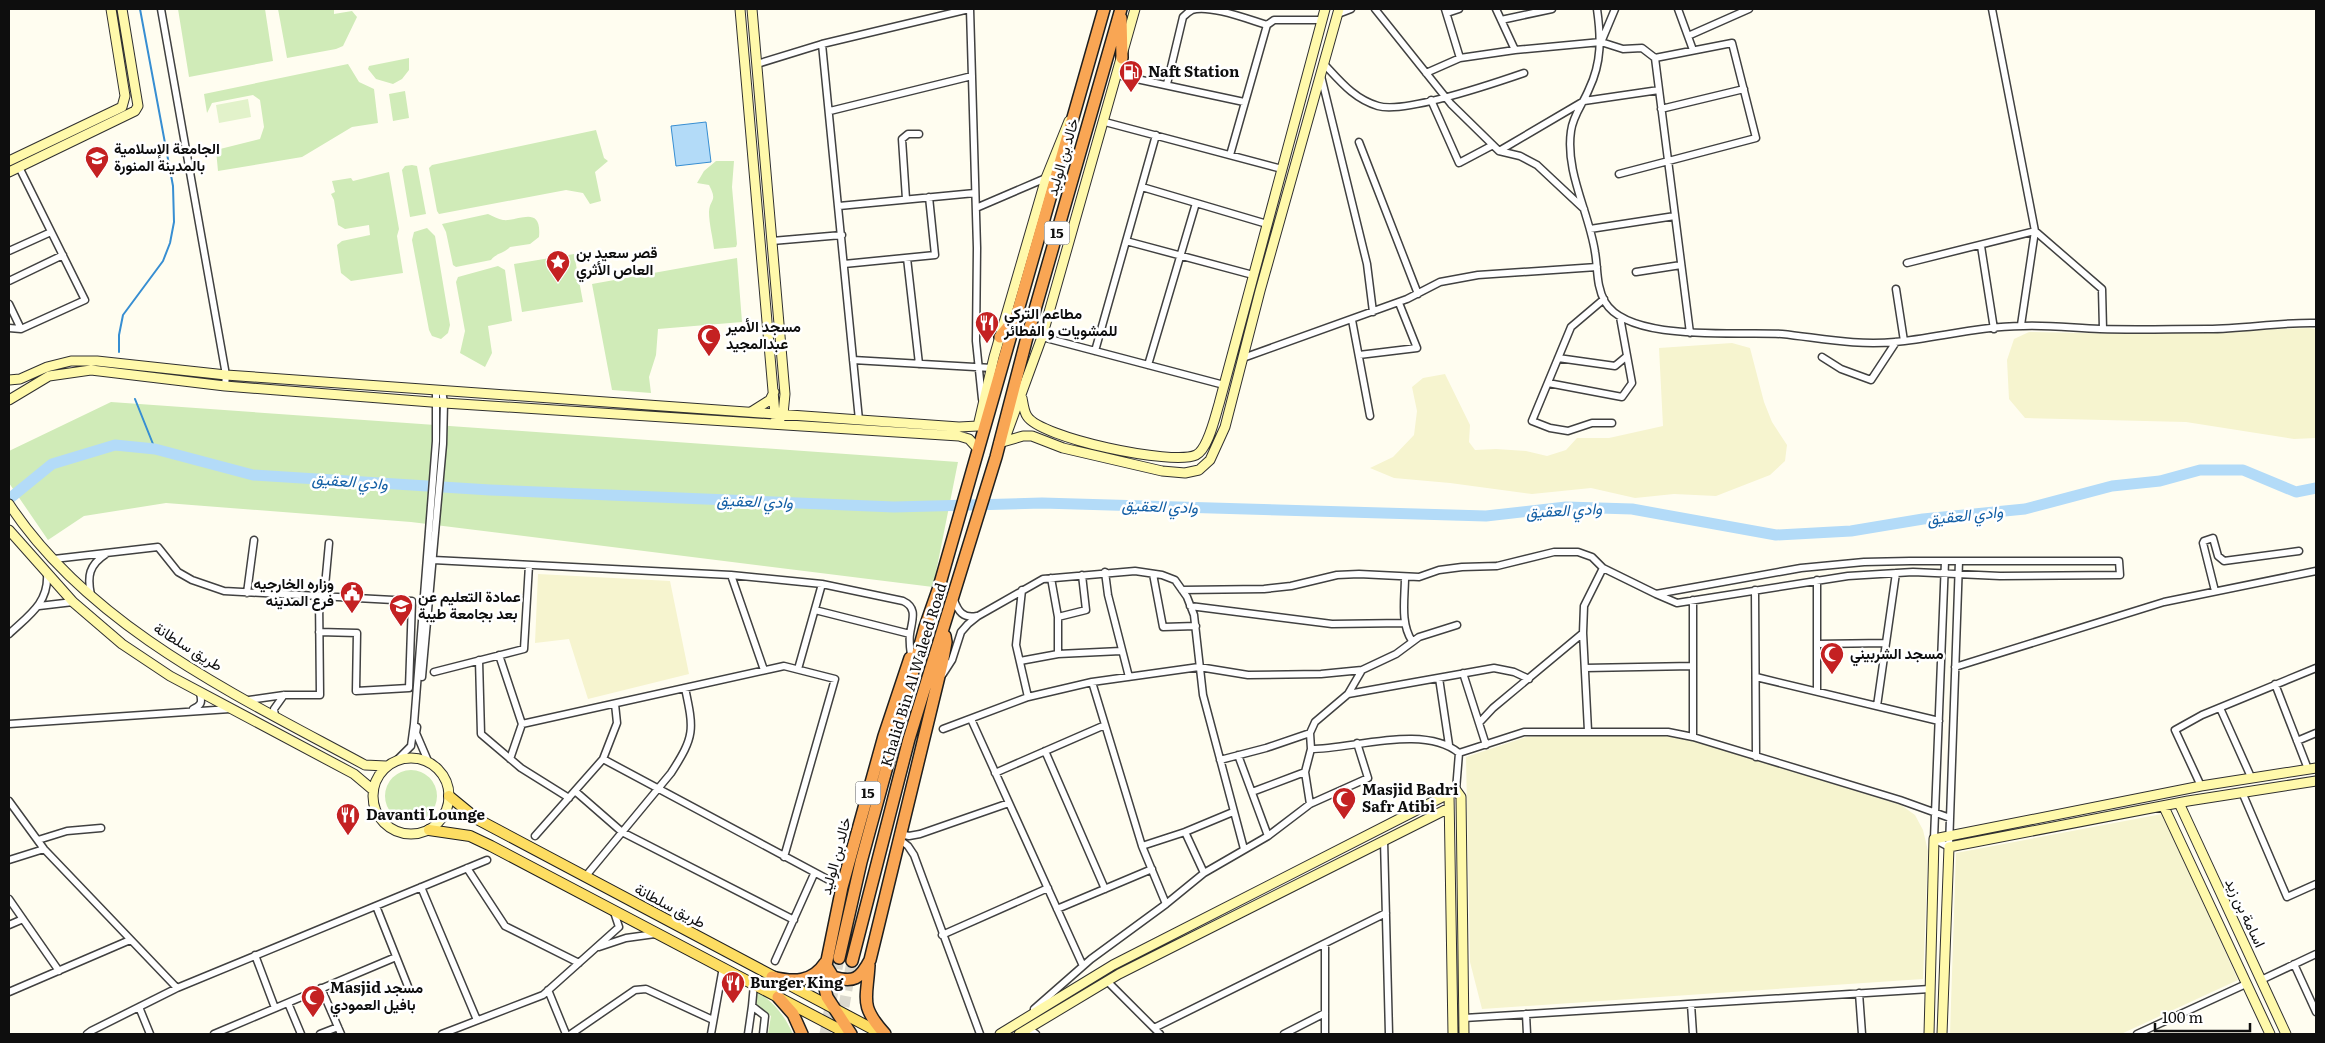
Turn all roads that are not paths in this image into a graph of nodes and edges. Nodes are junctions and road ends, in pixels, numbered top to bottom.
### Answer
1 (111, 9) edge
2 (122, 9) edge
3 (161, 9) edge
4 (740, 9) edge
5 (752, 9) edge
6 (969, 9) edge
7 (1104, 9) edge
8 (1121, 9) edge
9 (1135, 9) edge
10 (1325, 9) edge
11 (1351, 9) edge
12 (1375, 9) edge
13 (1459, 9) edge
14 (1496, 9) edge
15 (1552, 9) edge
16 (1597, 9) edge
17 (1615, 9) edge
18 (1678, 9) edge
19 (1749, 9) edge
20 (1992, 9) edge
21 (1339, 11) edge
22 (1446, 11) edge
23 (1533, 11) edge
24 (1322, 20) junction
25 (1502, 20) junction
26 (1267, 25) junction
27 (1688, 36) junction
28 (1601, 42) junction
29 (822, 44) junction
30 (1515, 50) junction
31 (1693, 50) junction
32 (1122, 58) junction
33 (1460, 58) junction
34 (1655, 58) junction
35 (756, 64) junction
36 (1324, 64) junction
37 (1426, 72) junction
38 (1524, 73) dead end
39 (1321, 74) junction
40 (1118, 75) junction
41 (972, 76) junction
42 (1167, 84) junction
43 (1744, 89) junction
44 (1659, 90) junction
45 (1445, 97) junction
46 (1432, 100) junction
47 (1584, 101) junction
48 (1244, 102) junction
49 (1078, 103) junction
50 (1661, 109) junction
51 (830, 111) junction
52 (1105, 122) junction
53 (919, 134) dead end
54 (1156, 135) junction
55 (1359, 142) dead end
56 (1492, 145) junction
57 (1499, 151) junction
58 (1230, 155) junction
59 (9, 161) edge
60 (1668, 161) junction
61 (19, 167) junction
62 (1282, 168) junction
63 (9, 172) edge
64 (1618, 174) dead end
65 (1046, 178) junction
66 (1142, 187) junction
67 (975, 193) junction
68 (929, 197) junction
69 (906, 199) junction
70 (1196, 203) junction
71 (839, 206) junction
72 (976, 208) junction
73 (1584, 210) junction
74 (1675, 216) junction
75 (1267, 224) junction
76 (1590, 229) junction
77 (2035, 231) junction
78 (51, 232) junction
79 (842, 235) junction
80 (1126, 240) junction
81 (772, 241) junction
82 (1261, 244) junction
83 (1273, 246) junction
84 (1981, 246) junction
85 (9, 251) edge
86 (1181, 255) junction
87 (63, 256) junction
88 (906, 258) junction
89 (844, 264) junction
90 (1907, 264) dead end
91 (1681, 265) junction
92 (1597, 268) junction
93 (1636, 272) dead end
94 (1253, 275) junction
95 (9, 281) edge
96 (1896, 289) dead end
97 (1418, 294) junction
98 (1604, 299) junction
99 (1399, 303) junction
100 (9, 304) edge
101 (1373, 312) junction
102 (1620, 317) junction
103 (1016, 318) junction
104 (1352, 320) junction
105 (2316, 324) edge
106 (2021, 326) junction
107 (9, 328) edge
108 (21, 329) junction
109 (1994, 329) junction
110 (2103, 329) junction
111 (1690, 333) junction
112 (1000, 337) junction
113 (1042, 337) junction
114 (1904, 341) junction
115 (1896, 342) junction
116 (1095, 351) junction
117 (1359, 355) junction
118 (1627, 356) junction
119 (1822, 357) dead end
120 (1243, 358) junction
121 (1558, 358) junction
122 (853, 360) junction
123 (919, 364) junction
124 (1148, 365) junction
125 (978, 367) junction
126 (992, 368) junction
127 (226, 375) junction
128 (9, 380) edge
129 (1548, 383) junction
130 (1224, 384) junction
131 (225, 386) junction
132 (439, 390) junction
133 (774, 392) junction
134 (786, 394) junction
135 (1022, 398) junction
136 (9, 400) edge
137 (440, 402) junction
138 (983, 405) junction
139 (751, 412) junction
140 (779, 414) junction
141 (795, 415) junction
142 (1370, 416) dead end
143 (859, 420) junction
144 (1612, 423) dead end
145 (777, 424) junction
146 (982, 424) junction
147 (1069, 438) junction
148 (999, 448) junction
149 (1066, 448) junction
150 (977, 452) junction
151 (9, 504) edge
152 (9, 530) edge
153 (431, 538) junction
154 (254, 540) dead end
155 (328, 543) dead end
156 (2299, 552) dead end
157 (108, 553) junction
158 (54, 559) junction
159 (433, 560) junction
160 (1945, 561) junction
161 (1960, 561) junction
162 (529, 565) junction
163 (1603, 568) junction
164 (2316, 571) edge
165 (1105, 572) junction
166 (1896, 573) junction
167 (1945, 573) junction
168 (47, 574) junction
169 (1082, 574) junction
170 (1153, 574) junction
171 (731, 575) junction
172 (1958, 575) junction
173 (1406, 577) junction
174 (1051, 578) junction
175 (1817, 580) junction
176 (822, 584) junction
177 (1022, 590) junction
178 (1182, 590) junction
179 (1755, 590) junction
180 (2215, 591) junction
181 (247, 593) junction
182 (954, 594) junction
183 (1656, 594) junction
184 (91, 595) junction
185 (321, 597) junction
186 (1693, 600) junction
187 (73, 602) junction
188 (39, 606) junction
189 (1190, 606) junction
190 (814, 610) junction
191 (978, 616) junction
192 (1058, 617) junction
193 (1405, 623) junction
194 (1457, 625) dead end
195 (1196, 626) junction
196 (925, 627) junction
197 (944, 628) junction
198 (319, 632) junction
199 (1583, 633) junction
200 (9, 634) edge
201 (910, 634) junction
202 (1412, 641) junction
203 (1817, 644) junction
204 (1886, 644) junction
205 (1121, 651) junction
206 (1058, 654) junction
207 (499, 655) junction
208 (911, 655) junction
209 (479, 660) junction
210 (1020, 661) junction
211 (1693, 666) junction
212 (1199, 667) junction
213 (1955, 667) junction
214 (1585, 668) junction
215 (2316, 668) edge
216 (764, 670) junction
217 (798, 670) junction
218 (1362, 670) junction
219 (434, 672) dead end
220 (1463, 673) junction
221 (1129, 677) junction
222 (1756, 677) junction
223 (1439, 678) junction
224 (1528, 679) junction
225 (938, 680) junction
226 (1092, 682) junction
227 (2275, 684) junction
228 (685, 688) junction
229 (1817, 692) junction
230 (200, 693) junction
231 (1348, 694) junction
232 (284, 695) junction
233 (1028, 697) junction
234 (249, 700) junction
235 (615, 704) junction
236 (1876, 706) junction
237 (2220, 708) junction
238 (230, 709) junction
239 (189, 711) junction
240 (275, 716) junction
241 (971, 719) junction
242 (1940, 721) junction
243 (1479, 723) junction
244 (9, 724) edge
245 (522, 724) junction
246 (1105, 725) junction
247 (943, 729) dead end
248 (1588, 731) junction
249 (1310, 733) junction
250 (2316, 734) edge
251 (1692, 737) junction
252 (2297, 740) junction
253 (1357, 743) junction
254 (1449, 745) junction
255 (1486, 745) junction
256 (1311, 749) junction
257 (1044, 751) junction
258 (1459, 753) junction
259 (1238, 755) junction
260 (1756, 757) junction
261 (398, 759) junction
262 (510, 759) junction
263 (603, 759) junction
264 (1220, 760) junction
265 (428, 761) junction
266 (386, 766) junction
267 (2312, 768) edge
268 (995, 772) junction
269 (1305, 772) junction
270 (2251, 777) junction
271 (2316, 781) edge
272 (2201, 786) junction
273 (658, 788) junction
274 (373, 790) junction
275 (575, 791) junction
276 (1252, 792) junction
277 (1452, 792) junction
278 (2242, 792) junction
279 (449, 796) junction
280 (568, 798) junction
281 (9, 801) edge
282 (1009, 803) junction
283 (2179, 803) junction
284 (1310, 804) junction
285 (2164, 806) junction
286 (1449, 808) junction
287 (1233, 812) junction
288 (1933, 813) junction
289 (1950, 818) junction
290 (101, 828) dead end
291 (429, 830) junction
292 (622, 832) junction
293 (1185, 832) junction
294 (1949, 835) junction
295 (535, 836) dead end
296 (900, 836) junction
297 (1268, 836) junction
298 (1934, 839) junction
299 (38, 840) junction
300 (1384, 840) junction
301 (1142, 846) junction
302 (1949, 847) junction
303 (44, 849) junction
304 (1244, 849) junction
305 (784, 857) junction
306 (9, 860) edge
307 (487, 860) dead end
308 (467, 868) junction
309 (1152, 869) junction
310 (1204, 872) junction
311 (814, 874) junction
312 (585, 877) junction
313 (2316, 884) edge
314 (421, 887) junction
315 (842, 887) junction
316 (1048, 888) junction
317 (1105, 889) junction
318 (9, 899) edge
319 (1166, 904) junction
320 (376, 906) junction
321 (613, 910) junction
322 (1057, 910) junction
323 (1386, 914) junction
324 (23, 919) junction
325 (794, 920) junction
326 (9, 925) edge
327 (659, 934) junction
328 (942, 935) junction
329 (130, 940) junction
330 (1324, 944) junction
331 (598, 947) junction
332 (2316, 954) edge
333 (255, 955) junction
334 (396, 956) junction
335 (839, 958) tunnel mouth
336 (852, 960) tunnel mouth
337 (775, 961) dead end
338 (869, 961) junction
339 (579, 963) junction
340 (826, 963) junction
341 (2294, 964) junction
342 (1083, 966) junction
343 (722, 967) junction
344 (59, 971) junction
345 (772, 977) junction
346 (2260, 980) junction
347 (1107, 981) junction
348 (754, 984) junction
349 (2246, 984) junction
350 (177, 988) junction
351 (321, 988) junction
352 (409, 989) dead end
353 (1930, 989) junction
354 (548, 990) junction
355 (9, 992) edge
356 (1859, 993) junction
357 (778, 998) junction
358 (288, 1002) junction
359 (824, 1004) junction
360 (1691, 1004) junction
361 (752, 1006) junction
362 (139, 1007) junction
363 (275, 1008) junction
364 (836, 1010) junction
365 (2316, 1012) edge
366 (1325, 1014) junction
367 (1526, 1014) junction
368 (1464, 1018) junction
369 (478, 1020) junction
370 (713, 1020) junction
371 (1022, 1020) junction
372 (338, 1027) junction
373 (1154, 1028) junction
374 (231, 1031) edge
375 (1032, 1031) edge
376 (90, 1033) edge
377 (845, 1033) edge
378 (82, 1034) edge
379 (150, 1034) edge
380 (214, 1034) edge
381 (301, 1034) edge
382 (320, 1034) edge
383 (341, 1034) edge
384 (442, 1034) edge
385 (566, 1034) edge
386 (571, 1034) edge
387 (711, 1034) edge
388 (748, 1034) edge
389 (763, 1034) edge
390 (802, 1034) edge
391 (882, 1034) edge
392 (885, 1034) edge
393 (980, 1034) edge
394 (1000, 1034) edge
395 (1019, 1034) edge
396 (1160, 1034) edge
397 (1284, 1034) edge
398 (1325, 1034) edge
399 (1389, 1034) edge
400 (1453, 1034) edge
401 (1464, 1034) edge
402 (1526, 1034) edge
403 (1693, 1034) edge
404 (1862, 1034) edge
405 (1928, 1034) edge
406 (1942, 1034) edge
407 (2137, 1034) edge
408 (2270, 1034) edge
409 (2286, 1034) edge

1 - 59 main road
2 - 61 main road
3 - 127 street
4 - 133 main road
5 - 35 main road
6 - 29 street
6 - 41 street
7 - 49 highway, خالد بن الوليد / 15
8 - 32 highway
8 - 148 highway, خالد بن الوليد / 15
9 - 32 main road
10 - 24 main road
11 - 21 street
12 - 37 street
13 - 22 street
14 - 25 street
15 - 23 street
16 - 28 street
17 - 28 street
18 - 27 street
19 - 27 street
20 - 77 street
21 - 36 main road
22 - 33 street
23 - 25 street
24 - 26 street
24 - 62 main road
25 - 30 street
26 - 42 street
26 - 48 street
27 - 31 street
28 - 30 street
28 - 34 street
28 - 47 street
29 - 35 street
29 - 51 street
30 - 33 street
31 - 34 street
31 - 43 street
32 - 40 main road
33 - 37 street
34 - 44 street
35 - 81 main road
36 - 39 main road
36 - 46 street
37 - 45 street
38 - 45 street
39 - 83 main road
39 - 101 street
40 - 42 street
40 - 52 main road
41 - 51 street
41 - 67 street
42 - 48 street
43 - 50 street
43 - 60 street
44 - 47 street
44 - 50 street
45 - 46 street
45 - 56 street
46 - 56 street
47 - 57 street
47 - 73 street
48 - 58 street
49 - 65 main road
49 - 103 highway, خالد بن الوليد / 15
50 - 60 street
51 - 71 street
52 - 54 street
52 - 113 main road
53 - 69 street
54 - 58 street
54 - 66 street
55 - 97 street
56 - 57 street
57 - 73 street
58 - 62 street
60 - 64 street
60 - 74 street
61 - 63 main road
61 - 78 street
62 - 75 main road
65 - 72 street
65 - 112 main road
66 - 70 street
66 - 80 street
67 - 68 street
67 - 72 street
68 - 69 street
68 - 88 street
69 - 71 street
70 - 75 street
70 - 86 street
71 - 79 street
72 - 125 street
73 - 76 street
74 - 76 street
74 - 91 street
75 - 82 main road
76 - 92 street
77 - 84 street
77 - 106 street
77 - 110 street
78 - 85 street
78 - 87 street
79 - 81 street
79 - 89 street
80 - 86 street
80 - 116 street
81 - 134 main road
82 - 83 street
82 - 94 main road
83 - 120 main road
84 - 90 street
84 - 109 street
86 - 94 street
86 - 124 street
87 - 95 street
87 - 108 street
88 - 89 street
88 - 123 street
89 - 122 street
91 - 93 street
91 - 111 street
92 - 97 street
92 - 98 street
94 - 130 main road
96 - 114 street
97 - 99 street
98 - 102 street
98 - 121 street
99 - 101 street
99 - 117 street
100 - 108 street
101 - 104 street
102 - 111 street
102 - 118 street
103 - 112 highway
103 - 146 highway, خالد بن الوليد / 15
104 - 117 street
104 - 120 street
105 - 110 street
106 - 109 street
106 - 110 street
107 - 108 street
109 - 114 street
111 - 115 street
112 - 126 main road
113 - 116 street
113 - 135 main road
114 - 115 street
115 - 119 street
116 - 124 street
117 - 142 street
118 - 121 street
118 - 129 street
120 - 149 main road
121 - 129 street
122 - 123 street
122 - 143 street
123 - 125 street
124 - 130 street
125 - 126 street
125 - 138 street
126 - 138 main road
127 - 128 main road
127 - 131 street
127 - 132 main road
129 - 144 street
130 - 147 main road
131 - 136 main road
131 - 137 main road
132 - 137 street
132 - 139 main road
133 - 134 main road
133 - 139 main road
133 - 140 main road
134 - 140 main road
134 - 141 main road
135 - 147 main road
135 - 148 main road
137 - 145 main road
137 - 153 street
137 - 153 street
138 - 146 main road
139 - 140 main road
140 - 141 main road
140 - 145 main road
141 - 143 main road
143 - 146 main road
145 - 150 main road
146 - 150 highway, خالد بن الوليد / 15
147 - 149 main road
148 - 149 main road
148 - 182 highway, Khalid Bin Al Waleed Road / 15
150 - 196 highway, Khalid Bin Al Waleed Road / 15
151 - 158 main road, طريق سلطانة
152 - 168 main road
153 - 159 street
153 - 261 street
154 - 181 street
155 - 185 street
156 - 180 street
157 - 158 street
157 - 181 street
157 - 184 street
158 - 184 main road, طريق سلطانة
159 - 162 street
159 - 265 street
160 - 161 street
160 - 167 street
160 - 183 street
161 - 172 street
161 - 172 street
162 - 171 street
162 - 207 street
163 - 173 street
163 - 183 street
163 - 199 street
164 - 180 street
165 - 169 street
165 - 170 street
165 - 205 street
166 - 167 street
166 - 175 street
166 - 204 street
167 - 172 street
167 - 242 street
168 - 187 main road
168 - 188 street
169 - 174 street
169 - 192 street
170 - 178 street
170 - 195 street
171 - 176 street
171 - 216 street
172 - 213 street
173 - 178 street
173 - 193 street
174 - 177 street
174 - 192 street
175 - 179 street
175 - 203 street
176 - 190 street
176 - 201 street
177 - 191 street
177 - 210 street
178 - 189 street
179 - 186 street
179 - 222 street
180 - 213 street
181 - 185 street
182 - 191 street
182 - 197 highway, Khalid Bin Al Waleed Road
183 - 186 street
184 - 234 main road, طريق سلطانة
185 - 198 street
185 - 198 street
186 - 211 street
187 - 188 street
187 - 230 main road
188 - 200 street
189 - 193 street
189 - 195 street
190 - 201 street
190 - 217 street
191 - 225 street
192 - 206 street
193 - 202 street
194 - 202 street
195 - 212 street
196 - 208 highway, خالد بن الوليد / 15
196 - 335 highway, Khalid Bin Al Waleed Road
197 - 225 highway
197 - 336 highway, Khalid Bin Al Waleed Road
198 - 232 street
199 - 214 street
199 - 224 street
201 - 208 street
202 - 218 street
203 - 204 street
203 - 229 street
204 - 236 street
205 - 206 street
205 - 221 street
206 - 210 street
207 - 209 street
207 - 245 street
208 - 315 highway, خالد بن الوليد / 15
209 - 219 street
209 - 262 street
210 - 233 street
211 - 214 street
211 - 251 street
212 - 218 street
212 - 221 street
212 - 264 street
213 - 289 street
214 - 248 street
215 - 227 street
216 - 217 street
216 - 228 street
217 - 305 street
218 - 231 street
220 - 223 street
220 - 224 street
220 - 243 street
221 - 226 street
222 - 229 street
222 - 260 street
223 - 231 street
223 - 254 street
224 - 243 street
225 - 296 highway
226 - 233 street
226 - 246 street
227 - 237 street
227 - 252 street
228 - 235 street
228 - 273 street
229 - 236 street
230 - 238 main road
230 - 239 street
231 - 249 street
232 - 234 street
232 - 240 street
233 - 241 street
234 - 240 main road, طريق سلطانة
235 - 245 street
235 - 263 street
236 - 242 street
237 - 270 street
237 - 272 street
238 - 239 street
238 - 274 main road
239 - 244 street
240 - 266 main road, طريق سلطانة
241 - 247 street
241 - 268 street
242 - 288 street
243 - 255 street
245 - 262 street
246 - 257 street
246 - 301 street
248 - 251 street
248 - 255 street
249 - 256 street
249 - 259 street
250 - 252 street
251 - 260 street
252 - 267 street
253 - 254 street
253 - 256 street
253 - 284 street
254 - 258 street
255 - 258 street
256 - 269 street
257 - 268 street
257 - 317 street
258 - 277 street
259 - 264 street
259 - 276 street
260 - 288 street
261 - 265 main road
261 - 266 main road
262 - 280 street
263 - 273 street
263 - 275 street
264 - 287 street
265 - 279 main road
266 - 274 main road
267 - 270 main road
268 - 282 street
269 - 276 street
269 - 284 street
270 - 272 main road
271 - 278 main road
272 - 294 main road
273 - 292 street
273 - 305 street
274 - 291 main road
275 - 280 street
275 - 292 street
276 - 297 street
277 - 286 main road
277 - 368 main road
277 - 371 main road
278 - 283 main road
278 - 313 street
279 - 291 main road
279 - 312 main road, طريق سلطانة
280 - 295 street
281 - 299 street
282 - 296 street
282 - 316 street
283 - 285 main road
283 - 346 main road, اسامة بن زید
284 - 297 street
285 - 302 main road
285 - 349 main road, اسامة بن زید
286 - 300 main road
286 - 400 main road
287 - 293 street
287 - 304 street
288 - 289 street
288 - 298 street
289 - 294 street
290 - 299 street
291 - 321 main road, طريق سلطانة
292 - 312 street
292 - 325 street
293 - 301 street
293 - 310 street
294 - 298 main road
294 - 302 street
296 - 328 street
296 - 338 highway
297 - 304 street
298 - 302 street
298 - 353 main road
299 - 303 street
300 - 323 street
300 - 347 main road
301 - 309 street
302 - 406 main road
303 - 306 street
303 - 329 street
304 - 310 street
305 - 311 street
307 - 308 street
308 - 314 street
308 - 339 street
309 - 317 street
309 - 319 street
310 - 319 street
311 - 315 street
311 - 325 street
312 - 345 main road, طريق سلطانة
314 - 320 street
314 - 369 street
315 - 340 highway, خالد بن الوليد / 15
316 - 322 street
316 - 328 street
317 - 322 street
318 - 324 street
319 - 342 street
320 - 333 street
320 - 334 street
321 - 327 main road, طريق سلطانة
321 - 331 street
322 - 342 street
323 - 330 street
323 - 399 street
324 - 326 street
324 - 344 street
325 - 337 street
327 - 331 street
327 - 343 main road, طريق سلطانة
328 - 393 street
329 - 344 street
329 - 350 street
330 - 366 street
330 - 373 street
331 - 339 street
332 - 341 street
333 - 350 street
333 - 363 street
334 - 351 street
334 - 352 street
338 - 340 highway
338 - 392 highway
339 - 354 street
340 - 345 highway
340 - 364 highway, خالد بن الوليد / 15
341 - 346 street
341 - 365 street
342 - 371 street
343 - 348 main road, طريق سلطانة
343 - 370 street
344 - 355 street
345 - 359 main road, طريق سلطانة
346 - 409 main road, اسامة بن زید
347 - 373 street
347 - 375 main road
348 - 357 main road, طريق سلطانة
348 - 361 street
349 - 407 street
349 - 408 main road, اسامة بن زید
350 - 362 street
351 - 358 street
351 - 372 street
353 - 356 street
353 - 405 main road
354 - 369 street
354 - 385 street
356 - 360 street
356 - 404 street
357 - 377 main road, طريق سلطانة
357 - 390 highway
358 - 363 street
358 - 381 street
359 - 364 main road, طريق سلطانة
359 - 377 highway
360 - 367 street
360 - 403 street
361 - 388 street
361 - 389 street
362 - 376 street
362 - 379 street
363 - 374 street
364 - 377 highway, خالد بن الوليد / 15
364 - 391 main road, طريق سلطانة
366 - 397 street
366 - 398 street
367 - 368 street
367 - 402 street
368 - 401 main road
369 - 384 street
370 - 386 street
370 - 387 street
371 - 394 main road
372 - 382 street
372 - 383 street
373 - 396 street
374 - 380 street
375 - 395 main road
376 - 378 street

